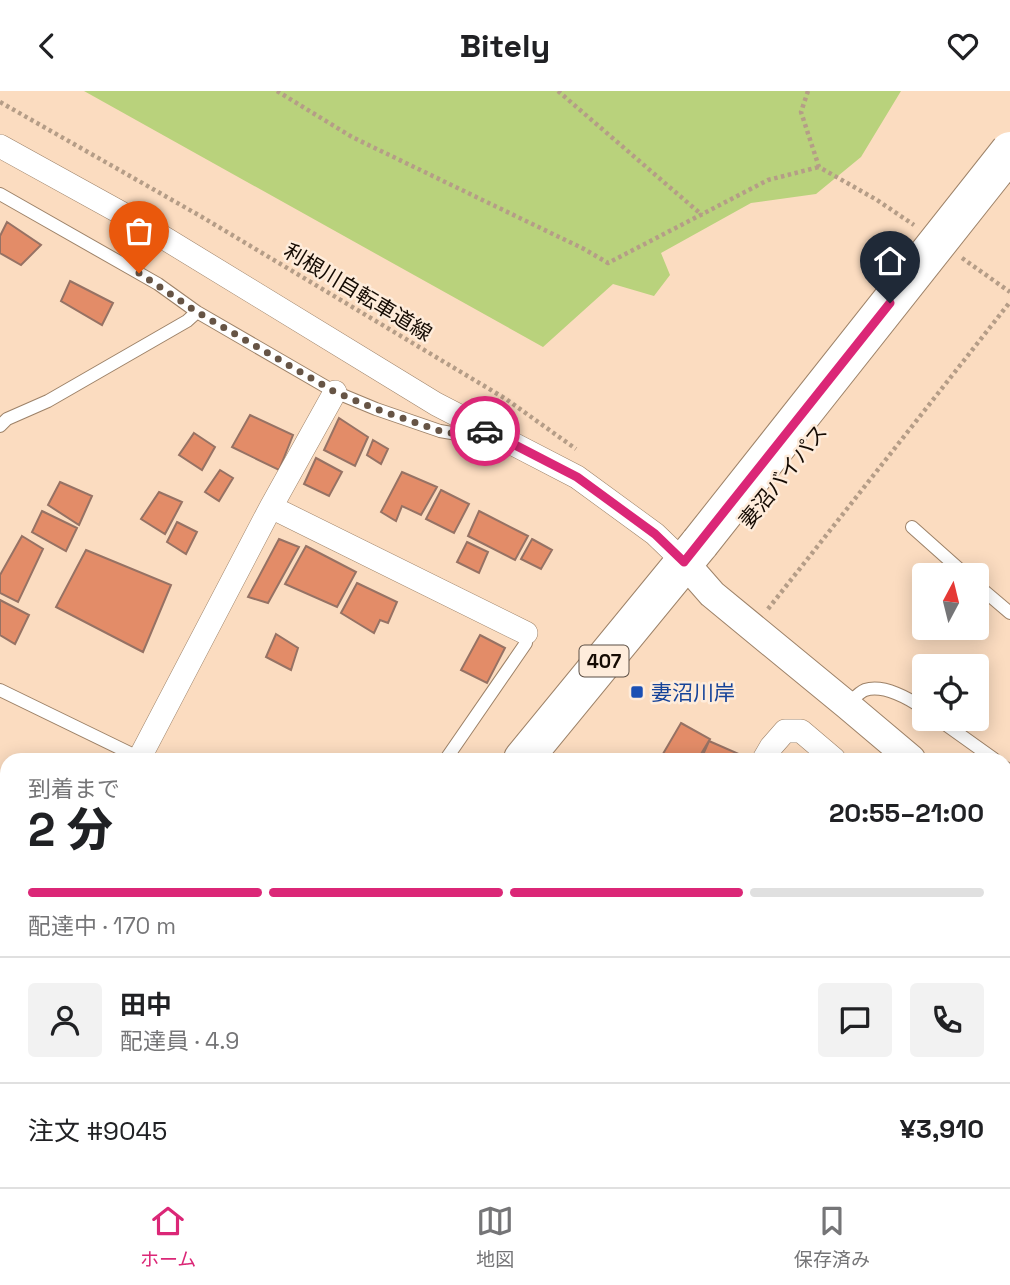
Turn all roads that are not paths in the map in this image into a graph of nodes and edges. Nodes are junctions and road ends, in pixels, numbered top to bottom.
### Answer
1 (0, 146) edge
2 (1010, 151) edge
3 (1010, 191) edge
4 (0, 194) edge
5 (197, 312) junction
6 (335, 392) junction
7 (0, 426) edge
8 (488, 431) junction
9 (271, 507) junction
10 (912, 527) dead end
11 (701, 561) junction
12 (952, 563) edge
13 (989, 595) edge
14 (1010, 614) edge
15 (526, 633) joint
16 (0, 690) edge
17 (912, 702) edge
18 (847, 705) junction
19 (955, 731) edge
20 (128, 753) edge
21 (143, 753) edge
22 (450, 753) edge
23 (528, 753) edge
24 (558, 753) edge
25 (768, 753) edge
26 (827, 753) edge
27 (904, 753) edge
28 (986, 753) edge

1 - 8 street
2 - 11 highway, 妻沼バイパス / 407, bridge
3 - 11 highway, 妻沼バイパス / 407
4 - 5 lane
5 - 6 lane
5 - 7 lane
6 - 8 lane
6 - 9 street
8 - 11 street
9 - 15 street
9 - 21 street
10 - 12 lane
11 - 18 street
11 - 23 highway, 妻沼バイパス / 407
11 - 24 highway, 妻沼バイパス / 407
13 - 14 lane
15 - 22 lane
16 - 20 lane
17 - 18 lane
18 - 27 street
19 - 28 lane
25 - 26 street

